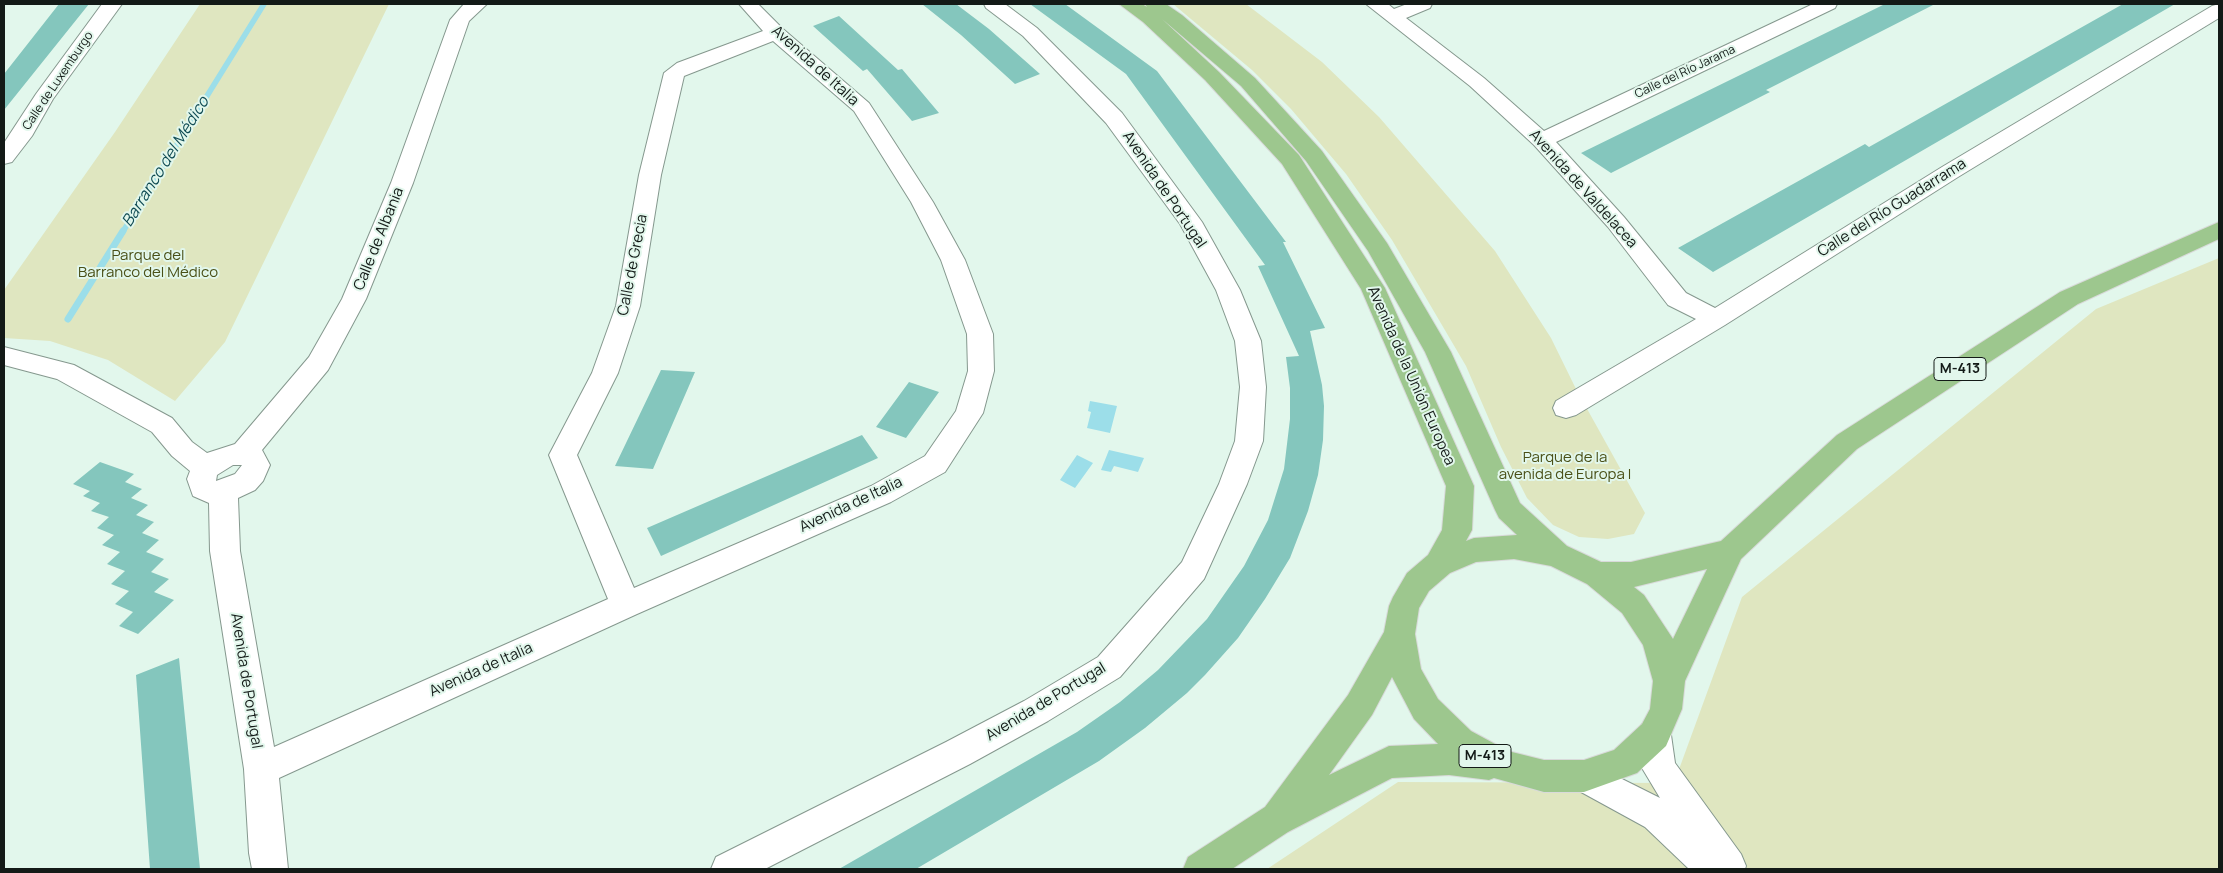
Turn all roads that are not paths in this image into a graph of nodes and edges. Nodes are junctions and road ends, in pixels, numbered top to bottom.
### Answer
1 (112, 4) edge
2 (477, 4) edge
3 (748, 4) edge
4 (993, 4) edge
5 (1129, 4) edge
6 (1154, 4) edge
7 (1423, 4) edge
8 (1828, 4) edge
9 (1385, 10) edge
10 (2219, 10) edge
11 (776, 33) junction
12 (1542, 140) junction
13 (4, 157) edge
14 (2219, 230) edge
15 (1716, 319) junction
16 (4, 356) edge
17 (1566, 408) dead end
18 (215, 480) junction
19 (1730, 551) junction
20 (1556, 555) junction
21 (1439, 564) junction
22 (1598, 575) junction
23 (626, 605) junction
24 (1399, 634) junction
25 (1669, 681) junction
26 (1654, 735) junction
27 (1502, 765) junction
28 (261, 769) junction
29 (1584, 776) junction
30 (1276, 820) junction
31 (270, 869) edge
32 (729, 869) edge
33 (1201, 869) edge
34 (1714, 869) edge
35 (1730, 869) edge

1 - 13 street, Calle de Luxemburgo
2 - 18 street, Calle de Albania
3 - 11 street, Avenida de Italia
4 - 32 street, Avenida de Portugal
5 - 21 main road, Avenida de la Unión Europea
6 - 20 main road, Avenida de la Unión Europea
7 - 9 street
8 - 12 street, Calle del Río Jarama
9 - 12 street, Avenida de Valdelacea
10 - 15 street, Calle del Río Guadarrama
11 - 23 street, Calle de Grecia
11 - 23 street, Avenida de Italia
12 - 15 street, Avenida de Valdelacea
14 - 19 main road, M-413
15 - 17 street, Calle del Río Guadarrama
16 - 18 street
18 - 28 street, Avenida de Portugal
19 - 22 main road, M-413
19 - 25 main road, M-413
20 - 21 main road, M-413
20 - 22 main road, M-413
21 - 24 main road, M-413
22 - 25 main road, M-413
23 - 28 street, Avenida de Italia
24 - 27 main road, M-413
24 - 30 main road, M-413
25 - 26 main road, M-413
26 - 29 main road, M-413
26 - 35 street
27 - 29 main road, M-413
27 - 30 main road, M-413
28 - 31 street, Avenida de Portugal
29 - 34 street
30 - 33 main road, M-413

